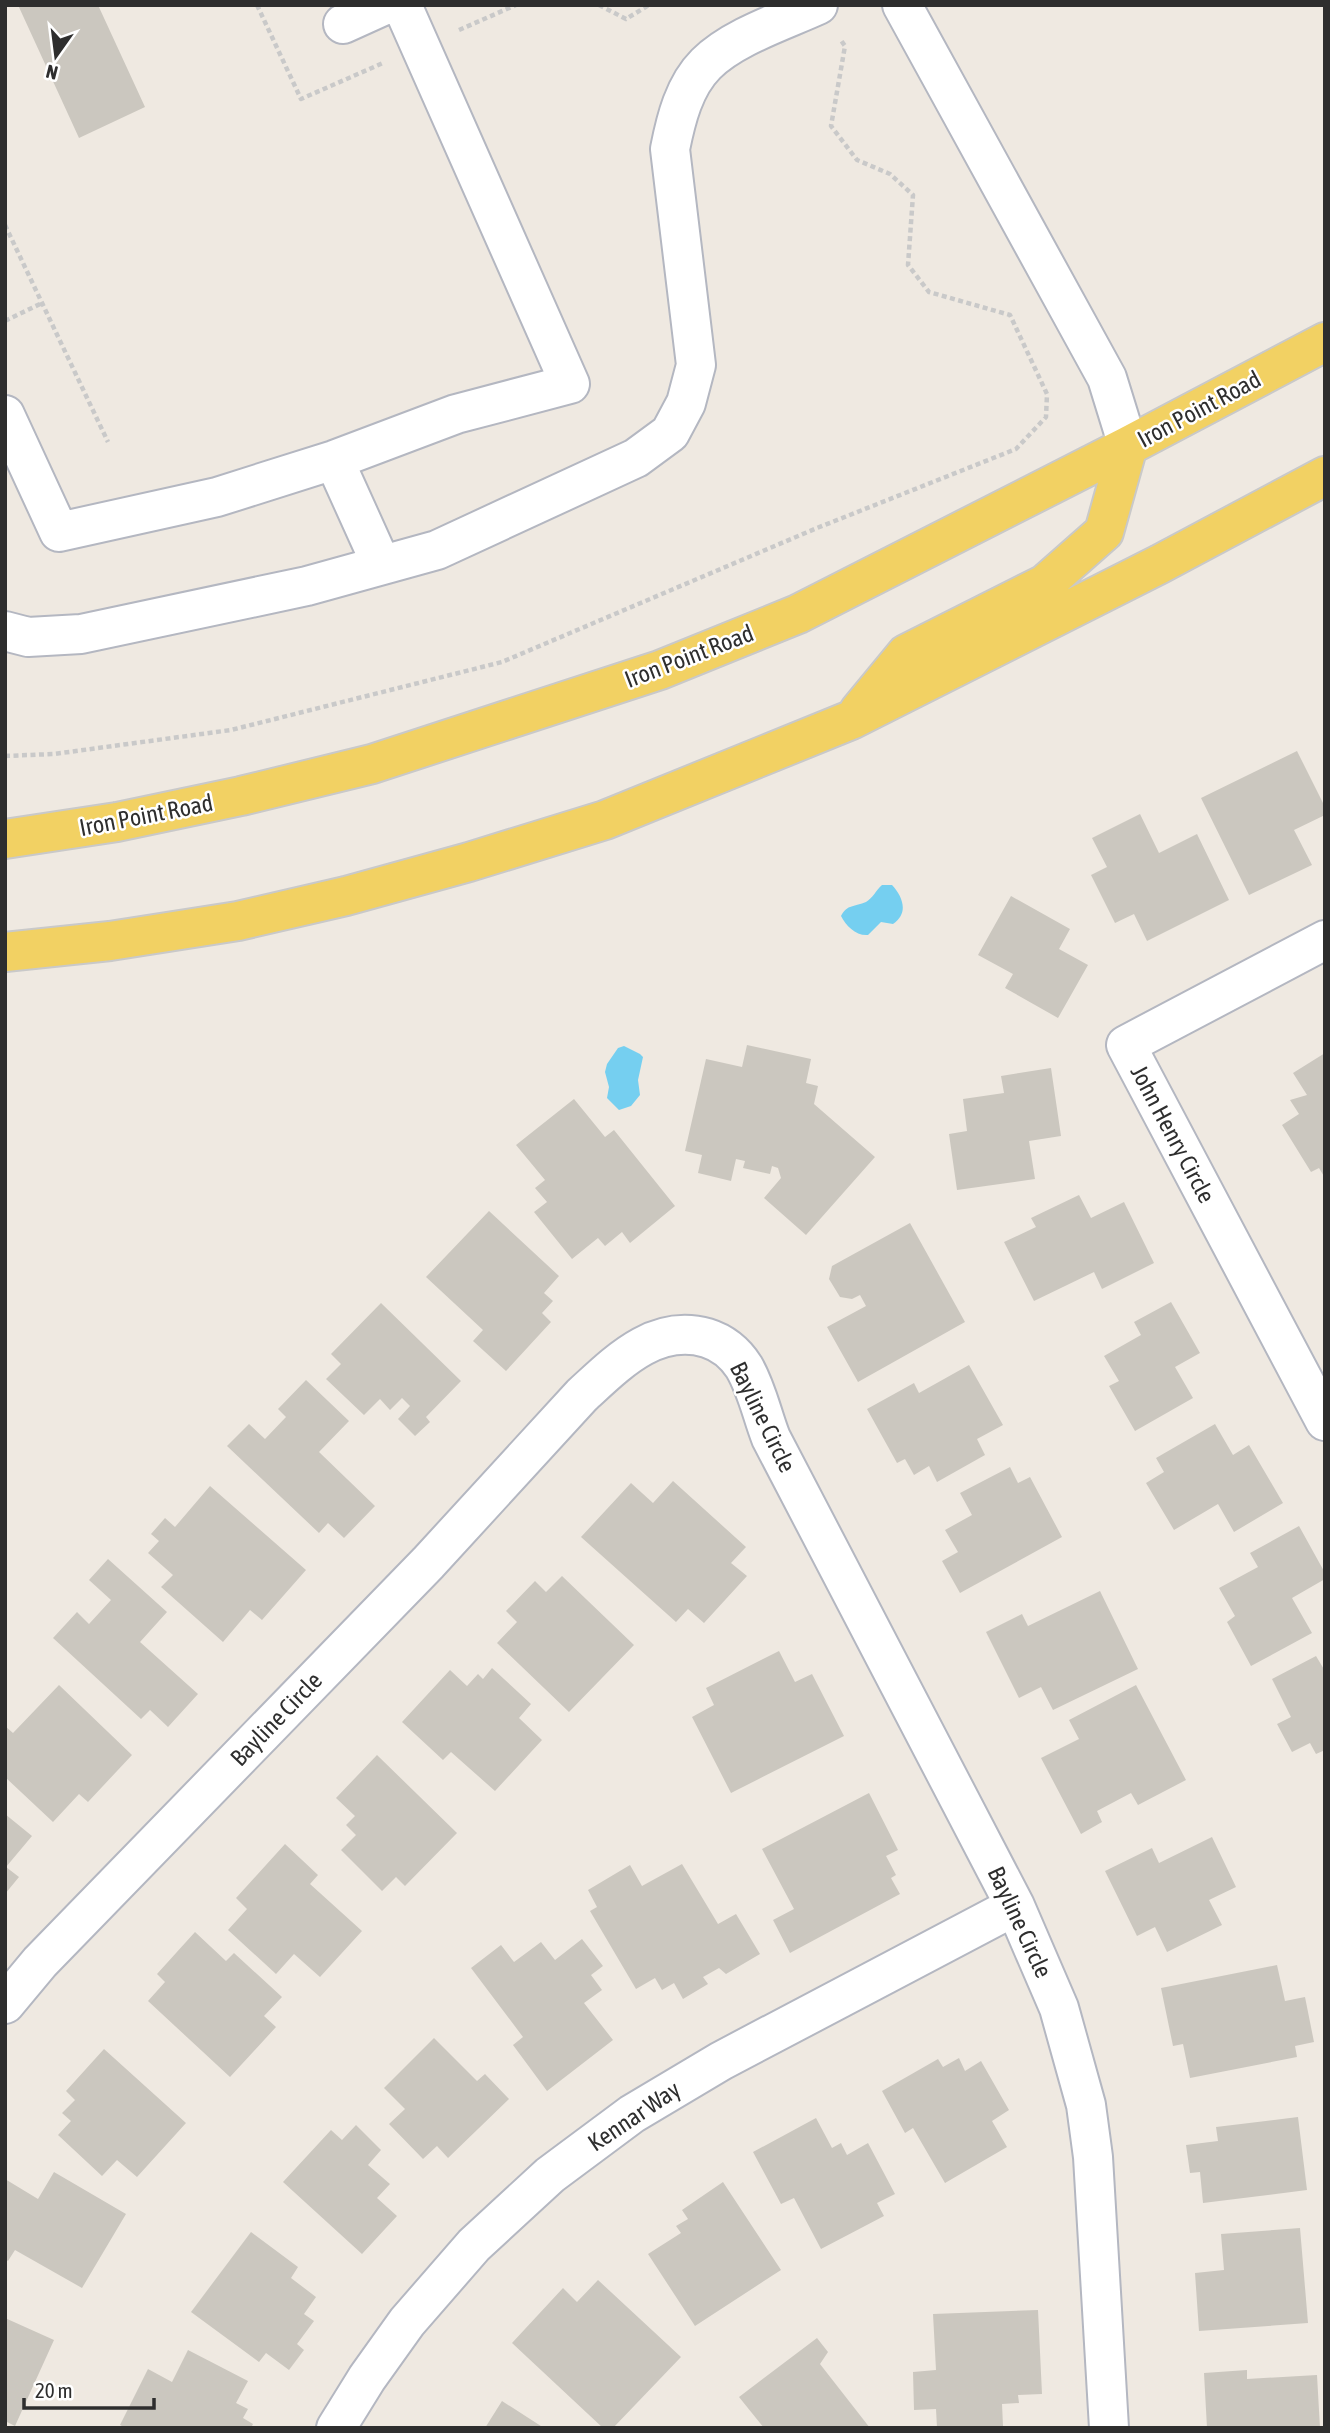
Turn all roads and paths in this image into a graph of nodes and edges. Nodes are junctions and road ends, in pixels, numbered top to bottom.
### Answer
1 (385, 5) edge
2 (402, 5) edge
3 (599, 5) edge
4 (649, 5) edge
5 (902, 5) edge
6 (816, 6) edge
7 (342, 24) dead end
8 (5, 225) edge
9 (41, 303) junction
10 (5, 321) edge
11 (1325, 342) edge
12 (5, 415) edge
13 (108, 442) dead end
14 (1128, 446) junction
15 (334, 460) junction
16 (1325, 476) edge
17 (381, 564) junction
18 (5, 631) edge
19 (852, 720) junction
20 (5, 756) edge
21 (5, 839) edge
22 (1325, 940) edge
23 (5, 952) edge
24 (1325, 1421) edge
25 (1015, 1906) junction
26 (5, 2004) edge
27 (337, 2428) edge
28 (1109, 2428) edge

1 - 7 street
2 - 15 street
3 - 4 path
5 - 14 street
6 - 17 street
6 - 20 path
8 - 9 path
9 - 10 path
9 - 13 path
11 - 14 main road, Iron Point Road
12 - 15 street
14 - 19 main road
14 - 21 main road, Iron Point Road
15 - 17 street
16 - 19 main road
17 - 18 street
19 - 23 main road
22 - 24 street, John Henry Circle
25 - 26 street, Bayline Circle
25 - 27 street, Kennar Way
25 - 28 street, Bayline Circle

